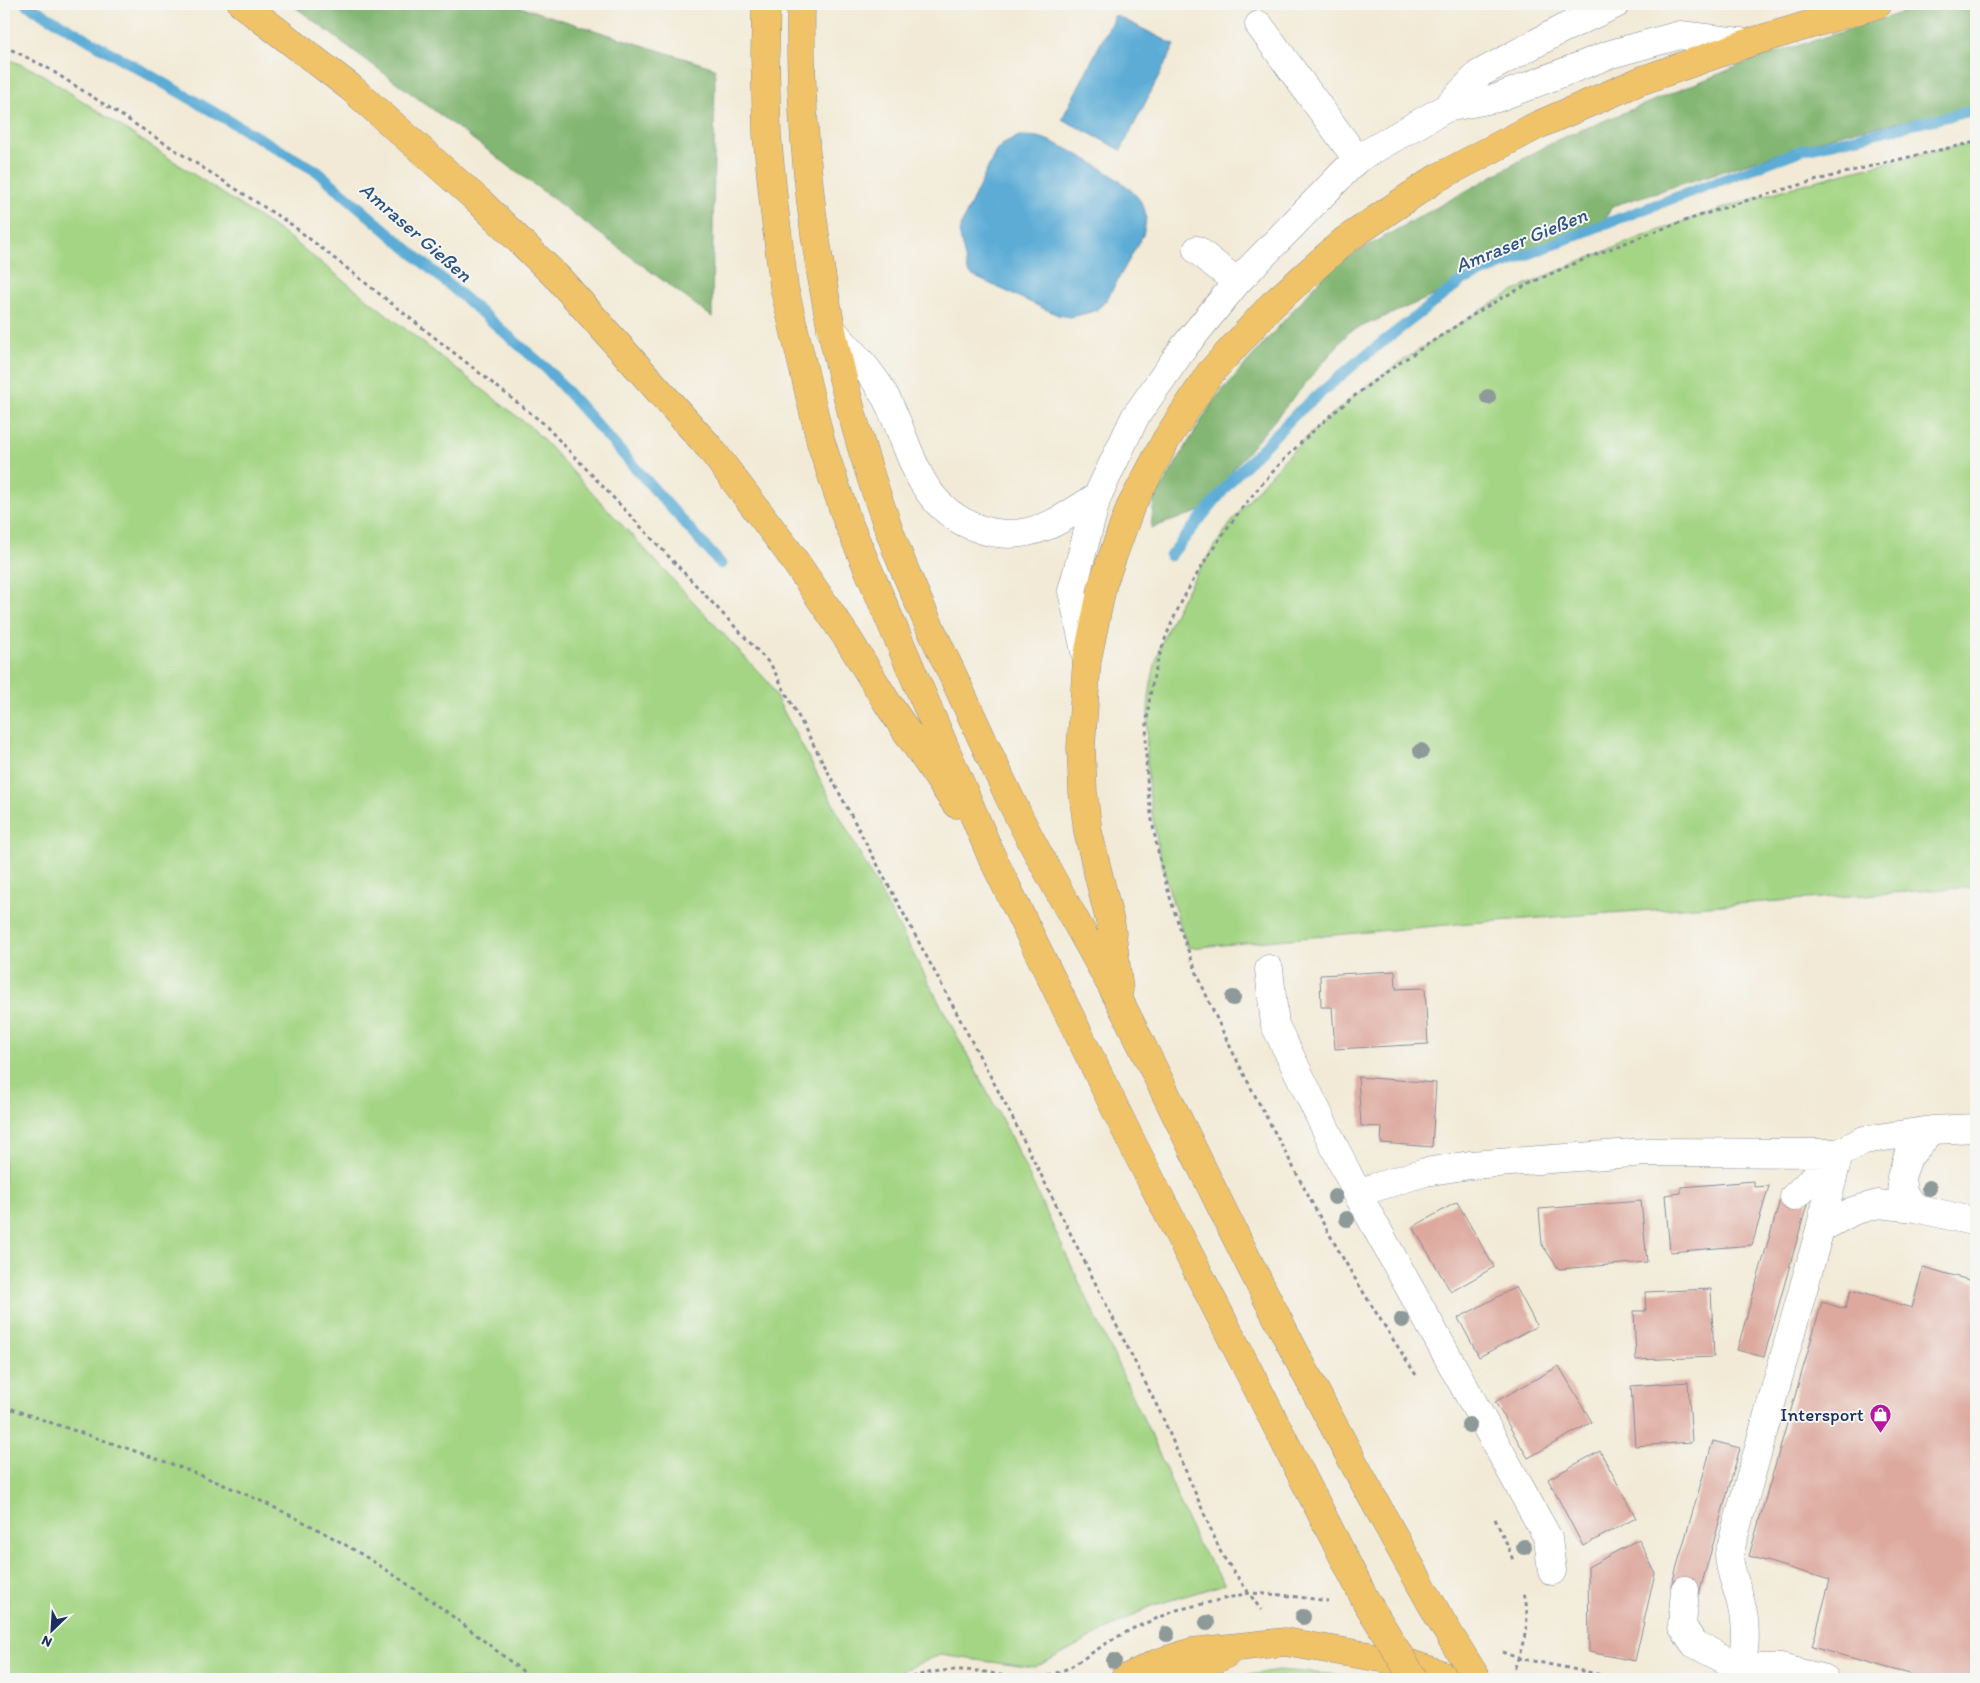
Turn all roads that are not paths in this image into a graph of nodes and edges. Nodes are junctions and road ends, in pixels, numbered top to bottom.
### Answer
1 (242, 4) edge
2 (766, 4) edge
3 (801, 4) edge
4 (1616, 4) edge
5 (1878, 4) edge
6 (1259, 25) dead end
7 (1748, 43) junction
8 (1446, 108) junction
9 (1357, 159) junction
10 (1198, 250) dead end
11 (1237, 282) junction
12 (831, 329) junction
13 (1097, 497) junction
14 (1087, 660) junction
15 (990, 855) junction
16 (1269, 969) dead end
17 (1120, 1004) junction
18 (1976, 1128) edge
19 (1932, 1130) junction
20 (1838, 1152) junction
21 (1357, 1193) junction
22 (1794, 1197) dead end
23 (1916, 1208) junction
24 (1976, 1222) edge
25 (1820, 1229) junction
26 (1552, 1571) dead end
27 (1685, 1590) dead end
28 (1241, 1647) junction
29 (1739, 1674) edge
30 (1124, 1679) edge
31 (1178, 1679) edge
32 (1211, 1679) edge
33 (1414, 1679) edge
34 (1456, 1679) edge
35 (1477, 1679) edge
36 (1825, 1679) edge

1 - 15 main road
2 - 15 main road
3 - 12 main road
4 - 8 lane
5 - 7 main road
6 - 9 lane
7 - 8 lane
7 - 14 main road
8 - 9 lane
9 - 11 lane
10 - 11 lane
11 - 13 lane
12 - 13 lane
12 - 17 main road
13 - 14 lane
14 - 17 main road
15 - 33 main road, bridge
16 - 21 lane
17 - 35 main road, bridge
18 - 19 lane
19 - 20 lane
19 - 23 lane
20 - 21 lane
20 - 22 lane
20 - 25 lane
21 - 26 lane
23 - 24 lane
23 - 25 lane
25 - 29 lane
27 - 29 lane
28 - 30 main road
28 - 31 main road
28 - 32 main road
28 - 34 main road
29 - 36 lane

